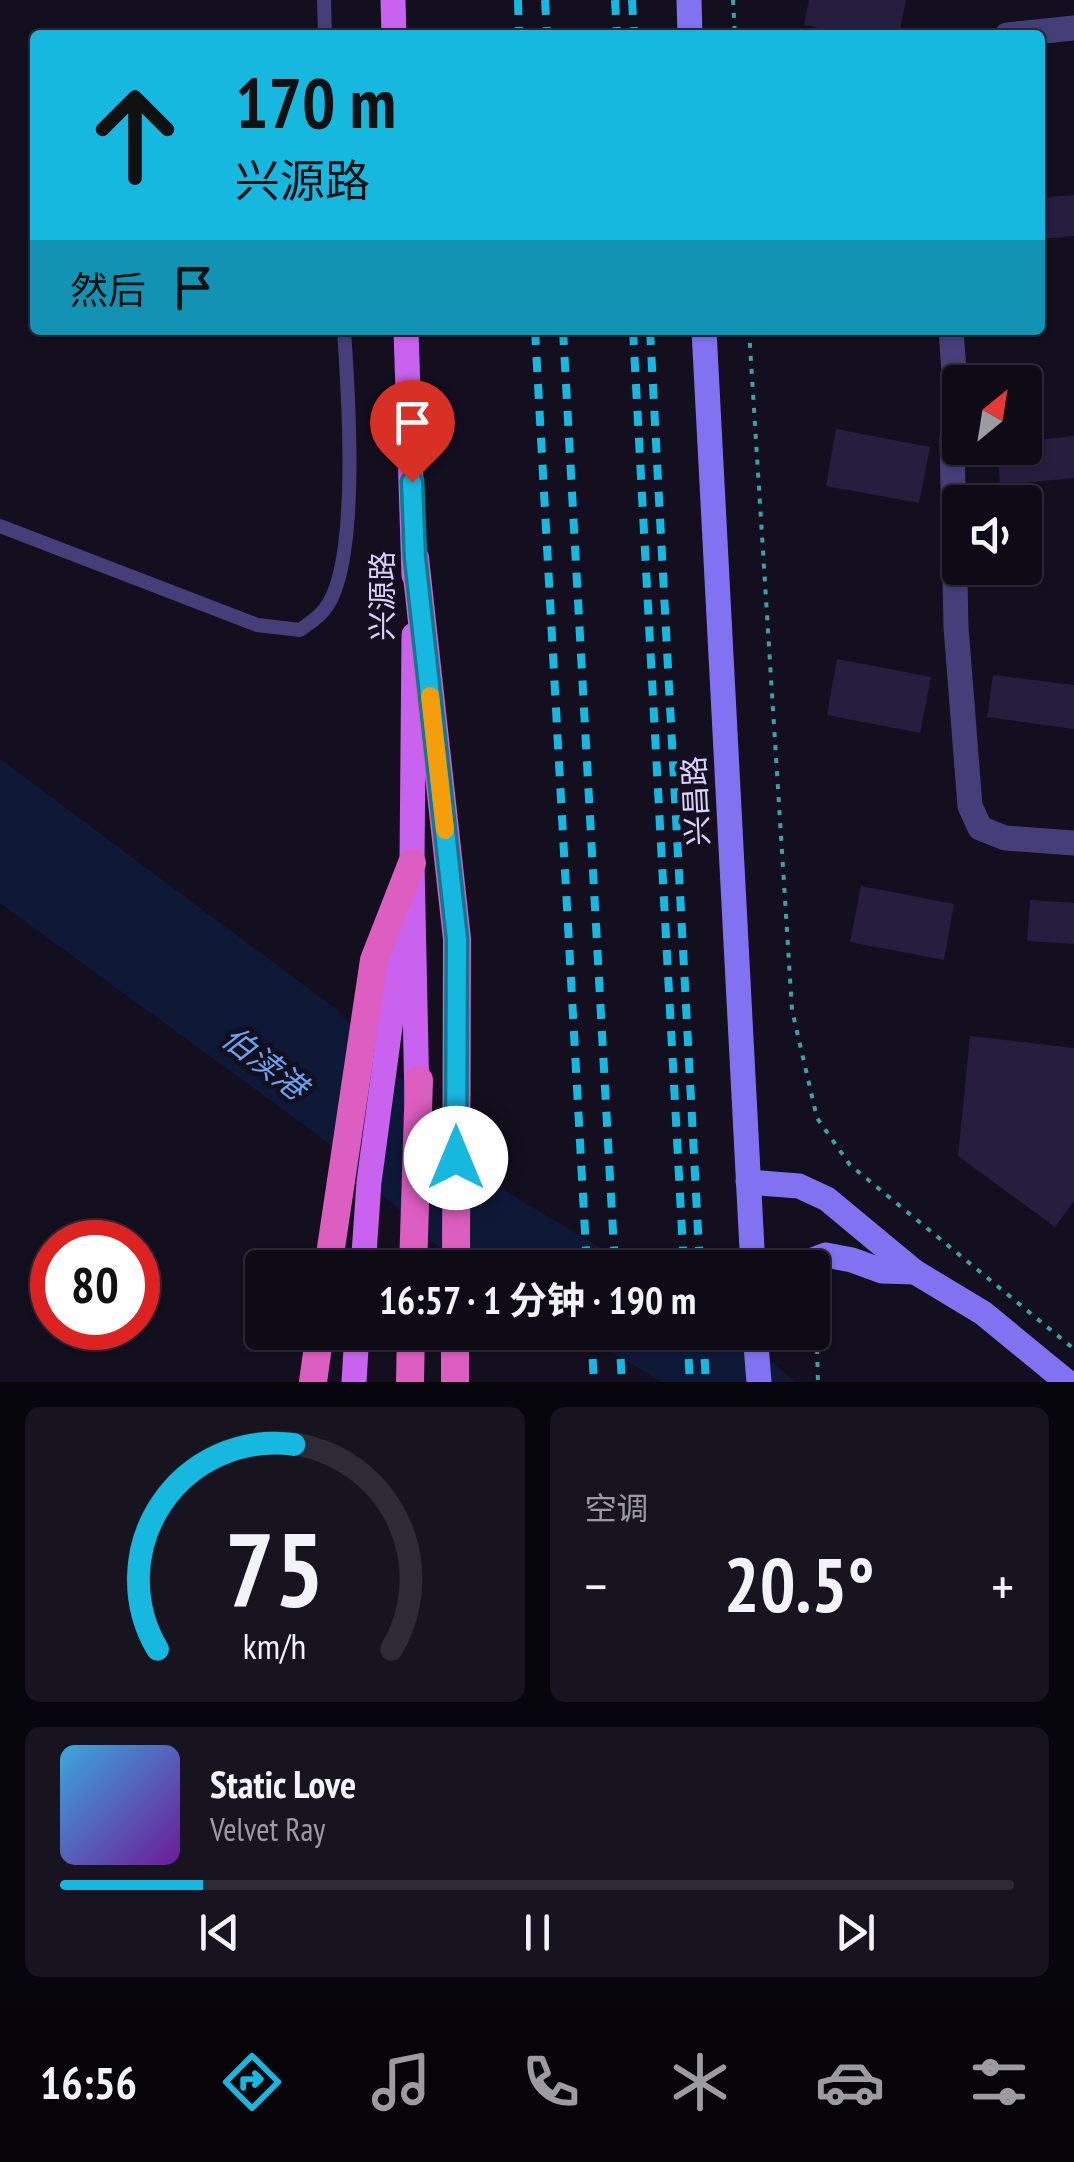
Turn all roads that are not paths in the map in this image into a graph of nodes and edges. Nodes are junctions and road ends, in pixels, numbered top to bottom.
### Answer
1 (324, 0) edge
2 (392, 0) edge
3 (688, 0) edge
4 (1074, 28) edge
5 (324, 30) edge
6 (394, 30) edge
7 (690, 30) edge
8 (1045, 31) edge
9 (344, 335) edge
10 (406, 335) edge
11 (704, 335) edge
12 (951, 335) edge
13 (0, 526) edge
14 (415, 558) junction
15 (1074, 844) edge
16 (412, 864) junction
17 (419, 1080) joint
18 (748, 1182) junction
19 (331, 1250) edge
20 (363, 1250) edge
21 (410, 1250) edge
22 (456, 1250) edge
23 (751, 1250) edge
24 (830, 1257) edge
25 (915, 1272) junction
26 (317, 1350) edge
27 (357, 1350) edge
28 (400, 1350) edge
29 (411, 1350) edge
30 (455, 1350) edge
31 (756, 1350) edge
32 (313, 1382) edge
33 (354, 1382) edge
34 (398, 1382) edge
35 (410, 1382) edge
36 (455, 1382) edge
37 (759, 1382) edge
38 (1068, 1382) edge

1 - 5 lane
2 - 6 main road
3 - 7 main road
4 - 8 street
9 - 13 lane
10 - 14 main road, 兴源路
11 - 18 main road, 兴昌路
12 - 15 street
14 - 16 main road, 兴源路
14 - 22 highway
16 - 17 main road, 兴源路
16 - 19 highway
16 - 20 main road, 兴源路
17 - 21 highway
18 - 23 main road, 兴昌路
18 - 25 main road
24 - 25 main road
25 - 38 main road
26 - 32 highway
27 - 33 main road
28 - 34 main road
29 - 35 highway
30 - 36 highway
31 - 37 main road

